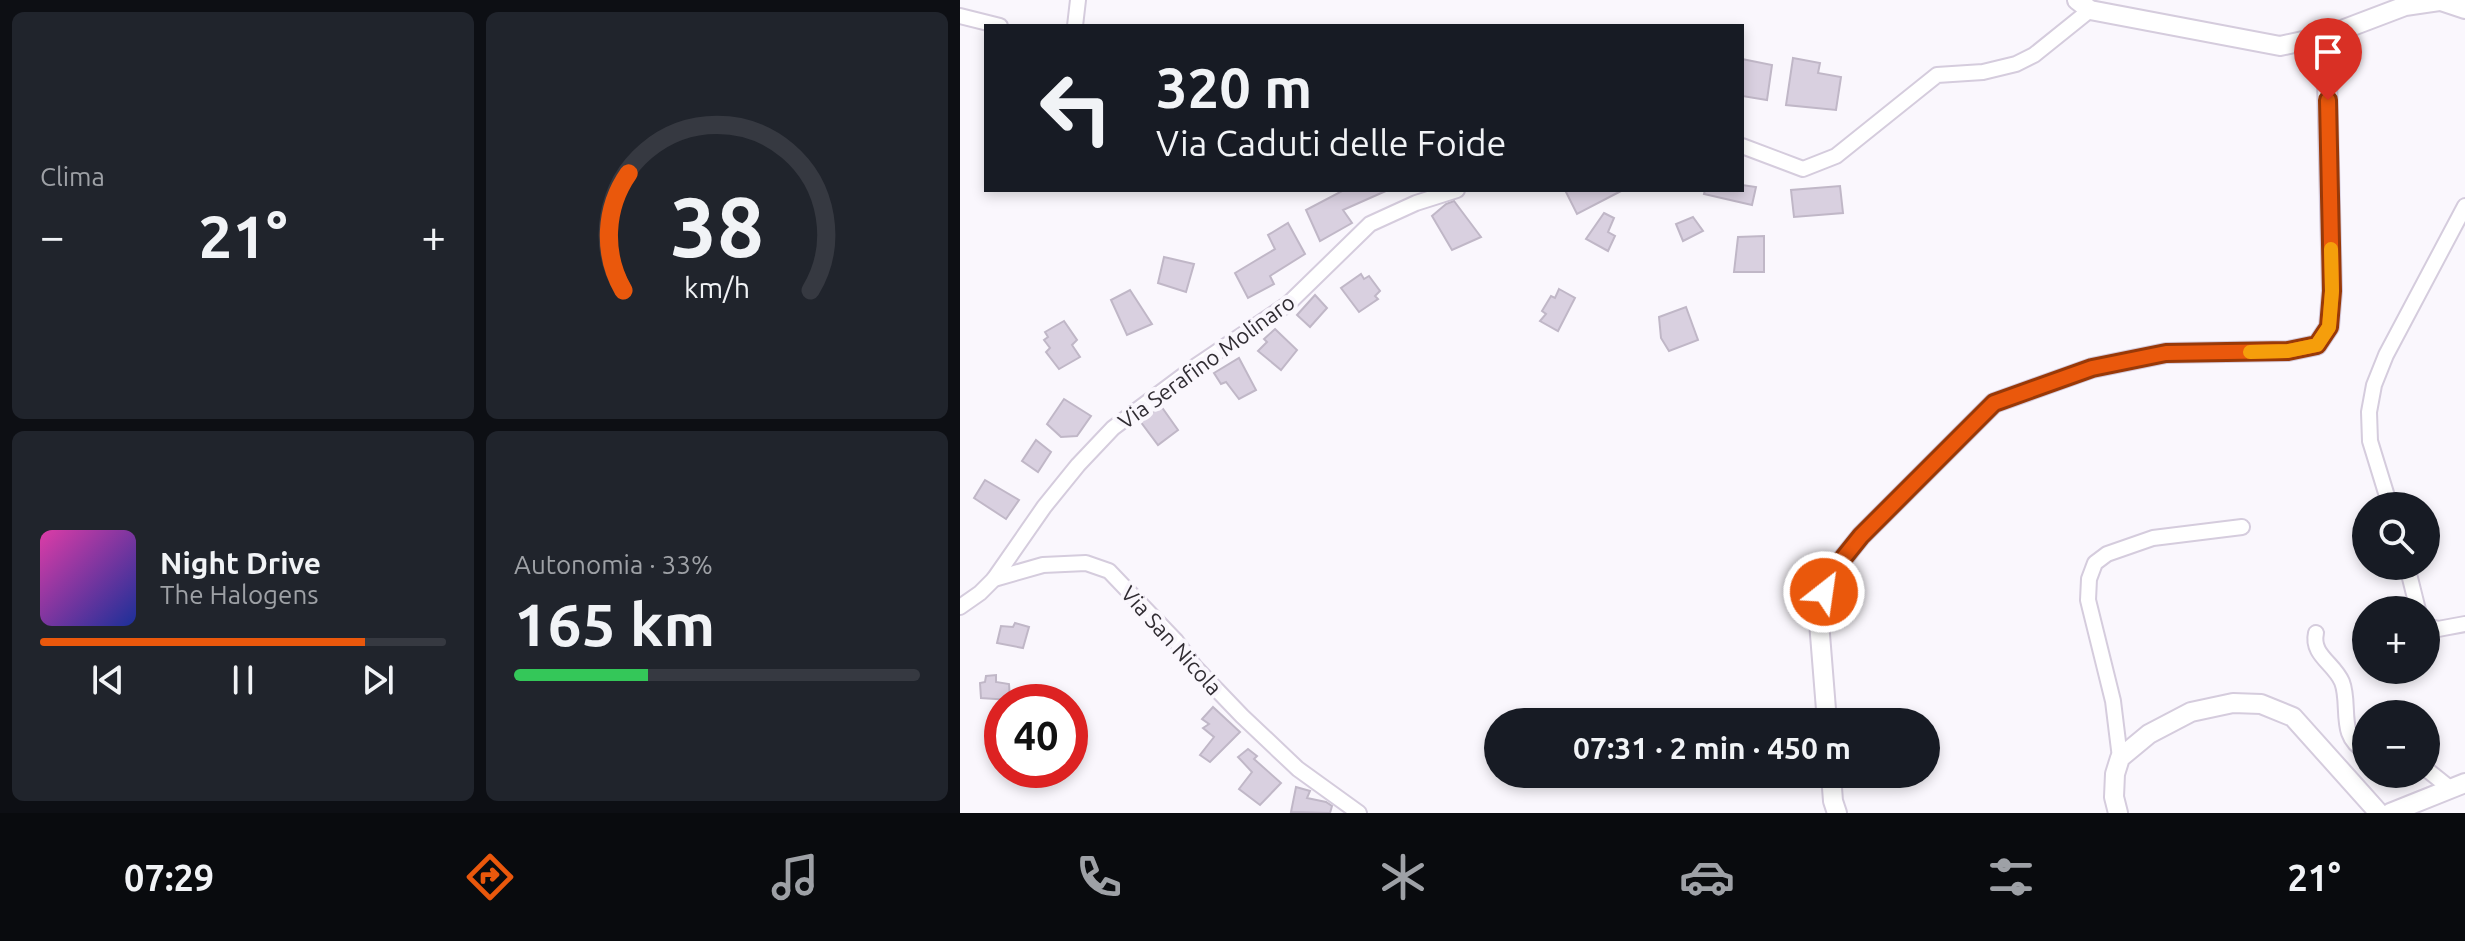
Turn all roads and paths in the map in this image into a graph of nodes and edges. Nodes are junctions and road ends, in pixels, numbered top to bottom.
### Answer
1 (1078, 0) edge
2 (2443, 0) edge
3 (2084, 5) edge
4 (2465, 9) edge
5 (960, 16) edge
6 (992, 24) edge
7 (1075, 24) edge
8 (2326, 36) junction
9 (1744, 147) edge
10 (1451, 192) edge
11 (2465, 206) edge
12 (2386, 492) edge
13 (2242, 527) dead end
14 (994, 579) junction
15 (960, 607) edge
16 (2465, 624) edge
17 (2440, 629) edge
18 (2316, 633) dead end
19 (1826, 708) edge
20 (2352, 741) edge
21 (2120, 758) junction
22 (2440, 776) edge
23 (2458, 786) edge
24 (1832, 788) edge
25 (1359, 813) edge
26 (1837, 813) edge
27 (2118, 813) edge
28 (2379, 813) edge
29 (2390, 813) edge

1 - 7 street
2 - 4 street
2 - 8 street
3 - 8 street
3 - 9 street
5 - 6 street
8 - 19 street
10 - 14 street, Via Serafino Molinaro
11 - 12 street
13 - 21 street
14 - 15 street, Via San Nicola
14 - 25 street, Via San Nicola
16 - 17 street
18 - 20 street
21 - 27 street
21 - 28 street
22 - 23 street
23 - 29 street
24 - 26 street

